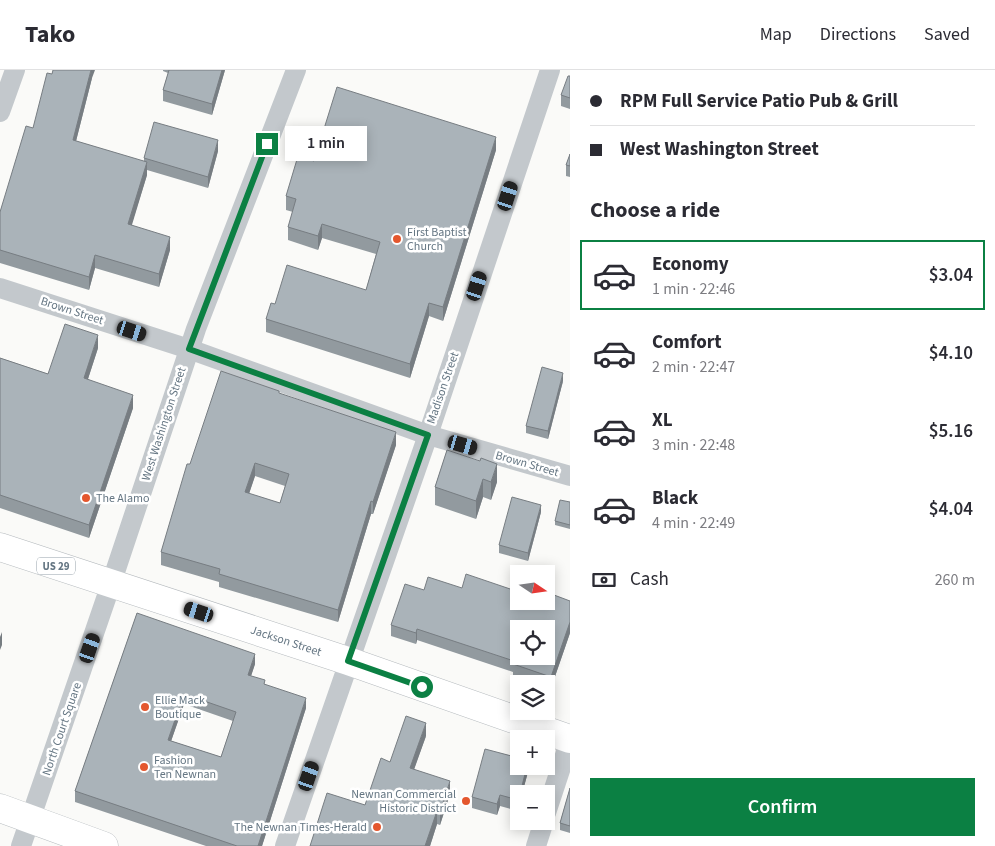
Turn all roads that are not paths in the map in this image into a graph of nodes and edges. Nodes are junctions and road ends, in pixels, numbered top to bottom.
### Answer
1 (15, 70) edge
2 (296, 70) edge
3 (550, 70) edge
4 (0, 112) edge
5 (0, 288) edge
6 (189, 349) junction
7 (428, 435) junction
8 (570, 476) edge
9 (0, 547) edge
10 (111, 584) junction
11 (348, 661) junction
12 (570, 740) edge
13 (555, 786) edge
14 (0, 808) edge
15 (31, 818) junction
16 (541, 830) edge
17 (21, 846) edge
18 (104, 846) edge
19 (285, 846) edge
20 (536, 846) edge

1 - 4 street
2 - 6 street, West Washington Street
3 - 7 street, Madison Street
5 - 6 street, Brown Street
6 - 7 street, Brown Street
6 - 10 street, West Washington Street
7 - 8 street, Brown Street
7 - 11 street, Madison Street
9 - 10 main road, Jackson Street / US 29
10 - 11 main road, Jackson Street / US 29
10 - 15 street, North Court Square
11 - 12 main road, Jackson Street / US 29
11 - 19 street, Madison Street
12 - 13 street
14 - 15 main road
15 - 17 street, North Court Square
15 - 18 main road
16 - 20 street

